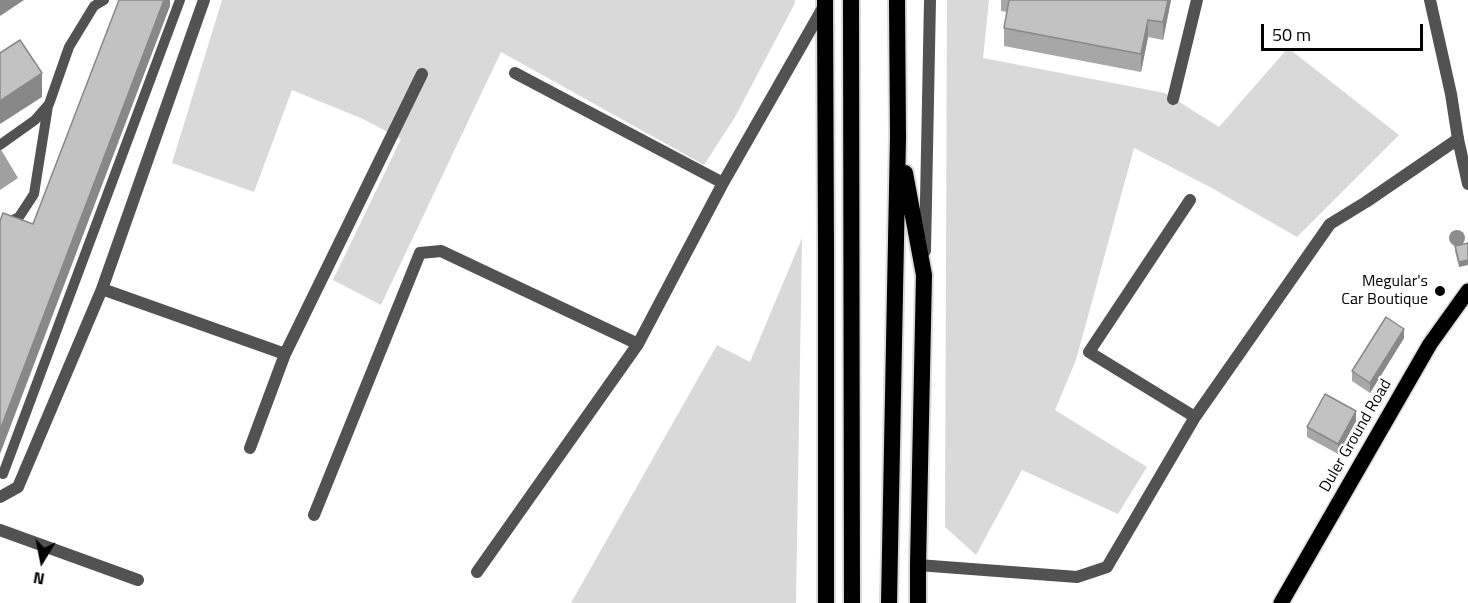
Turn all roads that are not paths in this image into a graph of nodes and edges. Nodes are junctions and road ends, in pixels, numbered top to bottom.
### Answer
1 (104, 0) edge
2 (180, 0) edge
3 (204, 0) edge
4 (851, 0) edge
5 (897, 0) edge
6 (930, 0) edge
7 (1197, 0) edge
8 (1430, 0) edge
9 (825, 3) edge
10 (515, 73) dead end
11 (422, 74) dead end
12 (1173, 99) dead end
13 (49, 104) junction
14 (898, 136) junction
15 (1458, 139) junction
16 (0, 145) edge
17 (723, 183) junction
18 (1468, 184) edge
19 (1190, 200) dead end
20 (0, 227) edge
21 (924, 275) junction
22 (102, 289) junction
23 (1468, 291) edge
24 (638, 344) junction
25 (285, 354) junction
26 (1195, 417) junction
27 (250, 448) dead end
28 (3, 474) dead end
29 (0, 497) edge
30 (314, 514) dead end
31 (0, 530) edge
32 (918, 566) junction
33 (477, 572) dead end
34 (138, 580) dead end
35 (826, 603) edge
36 (852, 603) edge
37 (890, 603) edge
38 (918, 603) edge
39 (1281, 603) edge

1 - 13 lane
2 - 28 lane
3 - 22 street
4 - 36 highway
5 - 14 highway
6 - 21 street
7 - 12 street
8 - 15 street
9 - 17 street
9 - 35 highway
10 - 17 street
11 - 25 street
13 - 16 lane
13 - 20 lane
14 - 21 highway
14 - 37 highway
15 - 18 street
15 - 26 street
17 - 24 street
19 - 26 street
21 - 32 highway
22 - 25 street
22 - 29 street
23 - 39 main road, Duler Ground Road
24 - 30 street
24 - 33 street
25 - 27 street
26 - 32 street
31 - 34 street
32 - 38 highway

